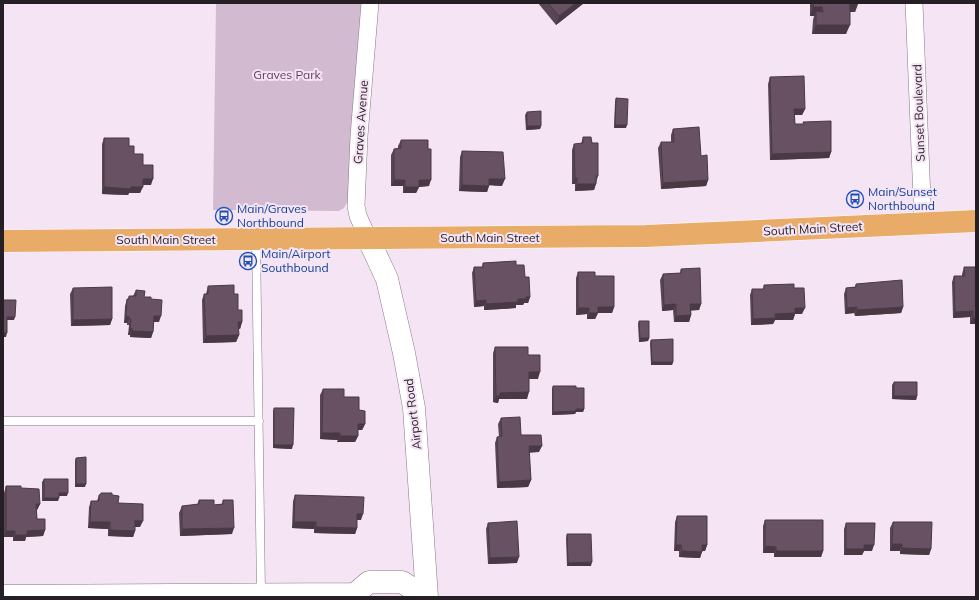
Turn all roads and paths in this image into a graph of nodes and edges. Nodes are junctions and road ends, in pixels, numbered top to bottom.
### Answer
1 (370, 3) edge
2 (914, 3) edge
3 (976, 221) edge
4 (923, 224) junction
5 (368, 238) junction
6 (256, 239) junction
7 (3, 241) edge
8 (3, 421) edge
9 (259, 421) junction
10 (261, 593) junction
11 (357, 595) edge
12 (3, 596) edge
13 (426, 597) edge

1 - 5 street, Graves Avenue
2 - 4 street, Sunset Boulevard
3 - 4 main road, South Main Street
4 - 5 main road, South Main Street
5 - 6 main road, South Main Street
5 - 13 street, Airport Road
6 - 7 main road, South Main Street
6 - 9 lane
8 - 9 lane
9 - 10 lane
10 - 11 street
10 - 12 street
11 - 13 street

